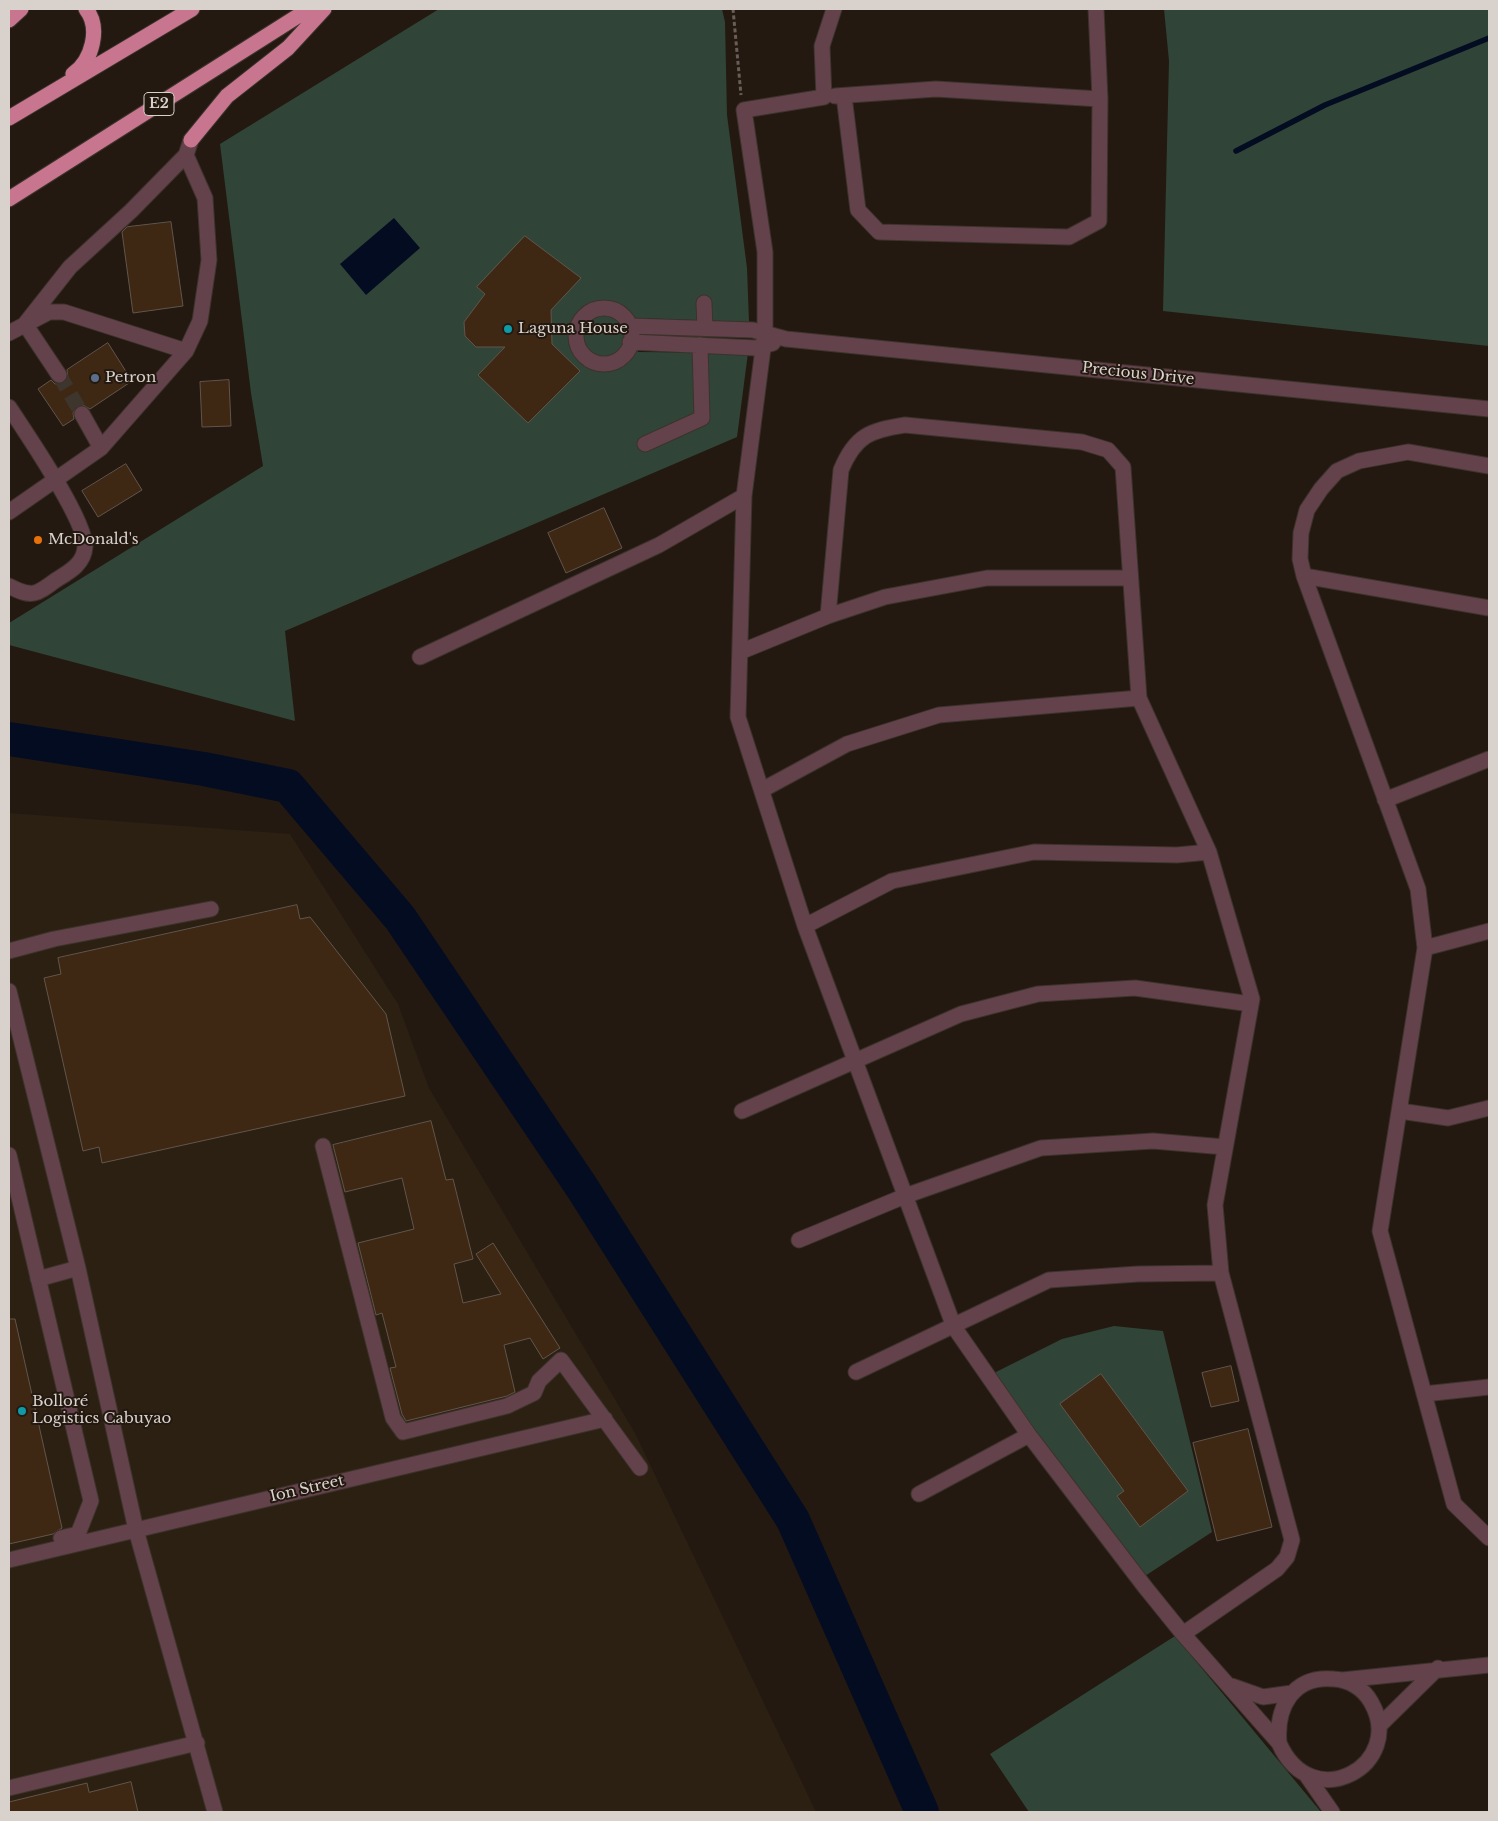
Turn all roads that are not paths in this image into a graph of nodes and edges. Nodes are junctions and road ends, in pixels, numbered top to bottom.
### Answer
1 (21, 9) edge
2 (86, 9) edge
3 (192, 9) edge
4 (309, 9) edge
5 (324, 9) edge
6 (834, 9) edge
7 (1096, 9) edge
8 (9, 20) edge
9 (844, 96) junction
10 (824, 97) junction
11 (1100, 99) junction
12 (22, 109) junction
13 (9, 118) edge
14 (191, 140) joint
15 (186, 155) junction
16 (9, 199) edge
17 (704, 303) dead end
18 (25, 324) junction
19 (630, 326) junction
20 (705, 328) junction
21 (9, 333) edge
22 (765, 339) junction
23 (630, 342) junction
24 (700, 345) junction
25 (186, 351) junction
26 (59, 375) tunnel mouth
27 (9, 407) edge
28 (1489, 408) edge
29 (82, 414) tunnel mouth
30 (645, 444) dead end
31 (101, 448) junction
32 (1489, 466) edge
33 (55, 480) junction
34 (744, 496) junction
35 (9, 512) edge
36 (1304, 576) junction
37 (1130, 578) junction
38 (9, 586) edge
39 (1489, 608) edge
40 (828, 616) junction
41 (740, 652) junction
42 (420, 656) dead end
43 (1139, 698) junction
44 (1489, 759) edge
45 (762, 790) junction
46 (1385, 800) junction
47 (1209, 852) junction
48 (211, 909) dead end
49 (805, 926) junction
50 (1489, 931) edge
51 (1425, 948) junction
52 (9, 951) edge
53 (9, 991) edge
54 (1251, 1004) junction
55 (856, 1059) junction
56 (1489, 1108) edge
57 (742, 1111) dead end
58 (1400, 1111) junction
59 (323, 1146) dead end
60 (1226, 1147) junction
61 (9, 1155) edge
62 (906, 1196) junction
63 (799, 1240) dead end
64 (78, 1268) junction
65 (1221, 1273) junction
66 (38, 1279) junction
67 (954, 1327) junction
68 (856, 1372) dead end
69 (1489, 1387) edge
70 (1424, 1394) junction
71 (605, 1419) junction
72 (1029, 1435) junction
73 (640, 1468) dead end
74 (919, 1494) dead end
75 (136, 1530) junction
76 (1489, 1538) edge
77 (9, 1550) edge
78 (9, 1560) edge
79 (1183, 1634) junction
80 (1489, 1664) edge
81 (1438, 1668) junction
82 (1342, 1680) junction
83 (1227, 1683) junction
84 (1292, 1693) junction
85 (1379, 1726) junction
86 (197, 1743) junction
87 (1280, 1743) junction
88 (1308, 1776) junction
89 (1332, 1780) junction
90 (9, 1788) edge
91 (215, 1812) edge
92 (1332, 1812) edge

1 - 8 highway
2 - 12 highway
3 - 12 highway
4 - 16 highway, E2
5 - 14 highway
6 - 10 street
7 - 11 street
9 - 10 street
9 - 11 street
9 - 11 street
10 - 22 street
12 - 13 highway
14 - 15 street
15 - 18 street
15 - 25 street
17 - 20 street
18 - 21 street
18 - 25 street
18 - 26 street
19 - 20 street
19 - 23 street
19 - 23 street
20 - 22 street
22 - 24 street
22 - 28 street, Precious Drive
22 - 34 street
23 - 24 street
24 - 30 street
25 - 31 street
27 - 33 street
29 - 31 street
31 - 33 street
32 - 36 street
33 - 35 street
33 - 38 street
34 - 41 street
34 - 42 street
36 - 39 street
36 - 46 street
37 - 40 street
37 - 40 street
37 - 43 street
40 - 41 street
41 - 45 street
43 - 45 street
43 - 47 street
44 - 46 street
45 - 49 street
46 - 51 street
47 - 49 street
47 - 54 street
48 - 52 street
49 - 55 street
50 - 51 street
51 - 58 street
53 - 64 street
54 - 55 street
54 - 60 street
55 - 57 street
55 - 62 street
56 - 58 street
58 - 70 street
59 - 71 street
60 - 62 street
60 - 65 street
61 - 66 street
62 - 63 street
62 - 67 street
64 - 66 street
64 - 75 street
65 - 67 street
65 - 79 street
66 - 77 street
67 - 68 street
67 - 72 street
69 - 70 street
70 - 76 street
71 - 73 street
71 - 75 street, Ion Street
72 - 74 street
72 - 79 street
75 - 78 street, Ion Street
75 - 86 street
79 - 83 street
80 - 81 street
81 - 82 street
81 - 85 street
82 - 84 street
82 - 85 street
83 - 84 street
83 - 87 street
84 - 87 street
85 - 89 street
86 - 90 street
86 - 91 street
87 - 88 street
88 - 89 street
88 - 92 street
89 - 92 street

